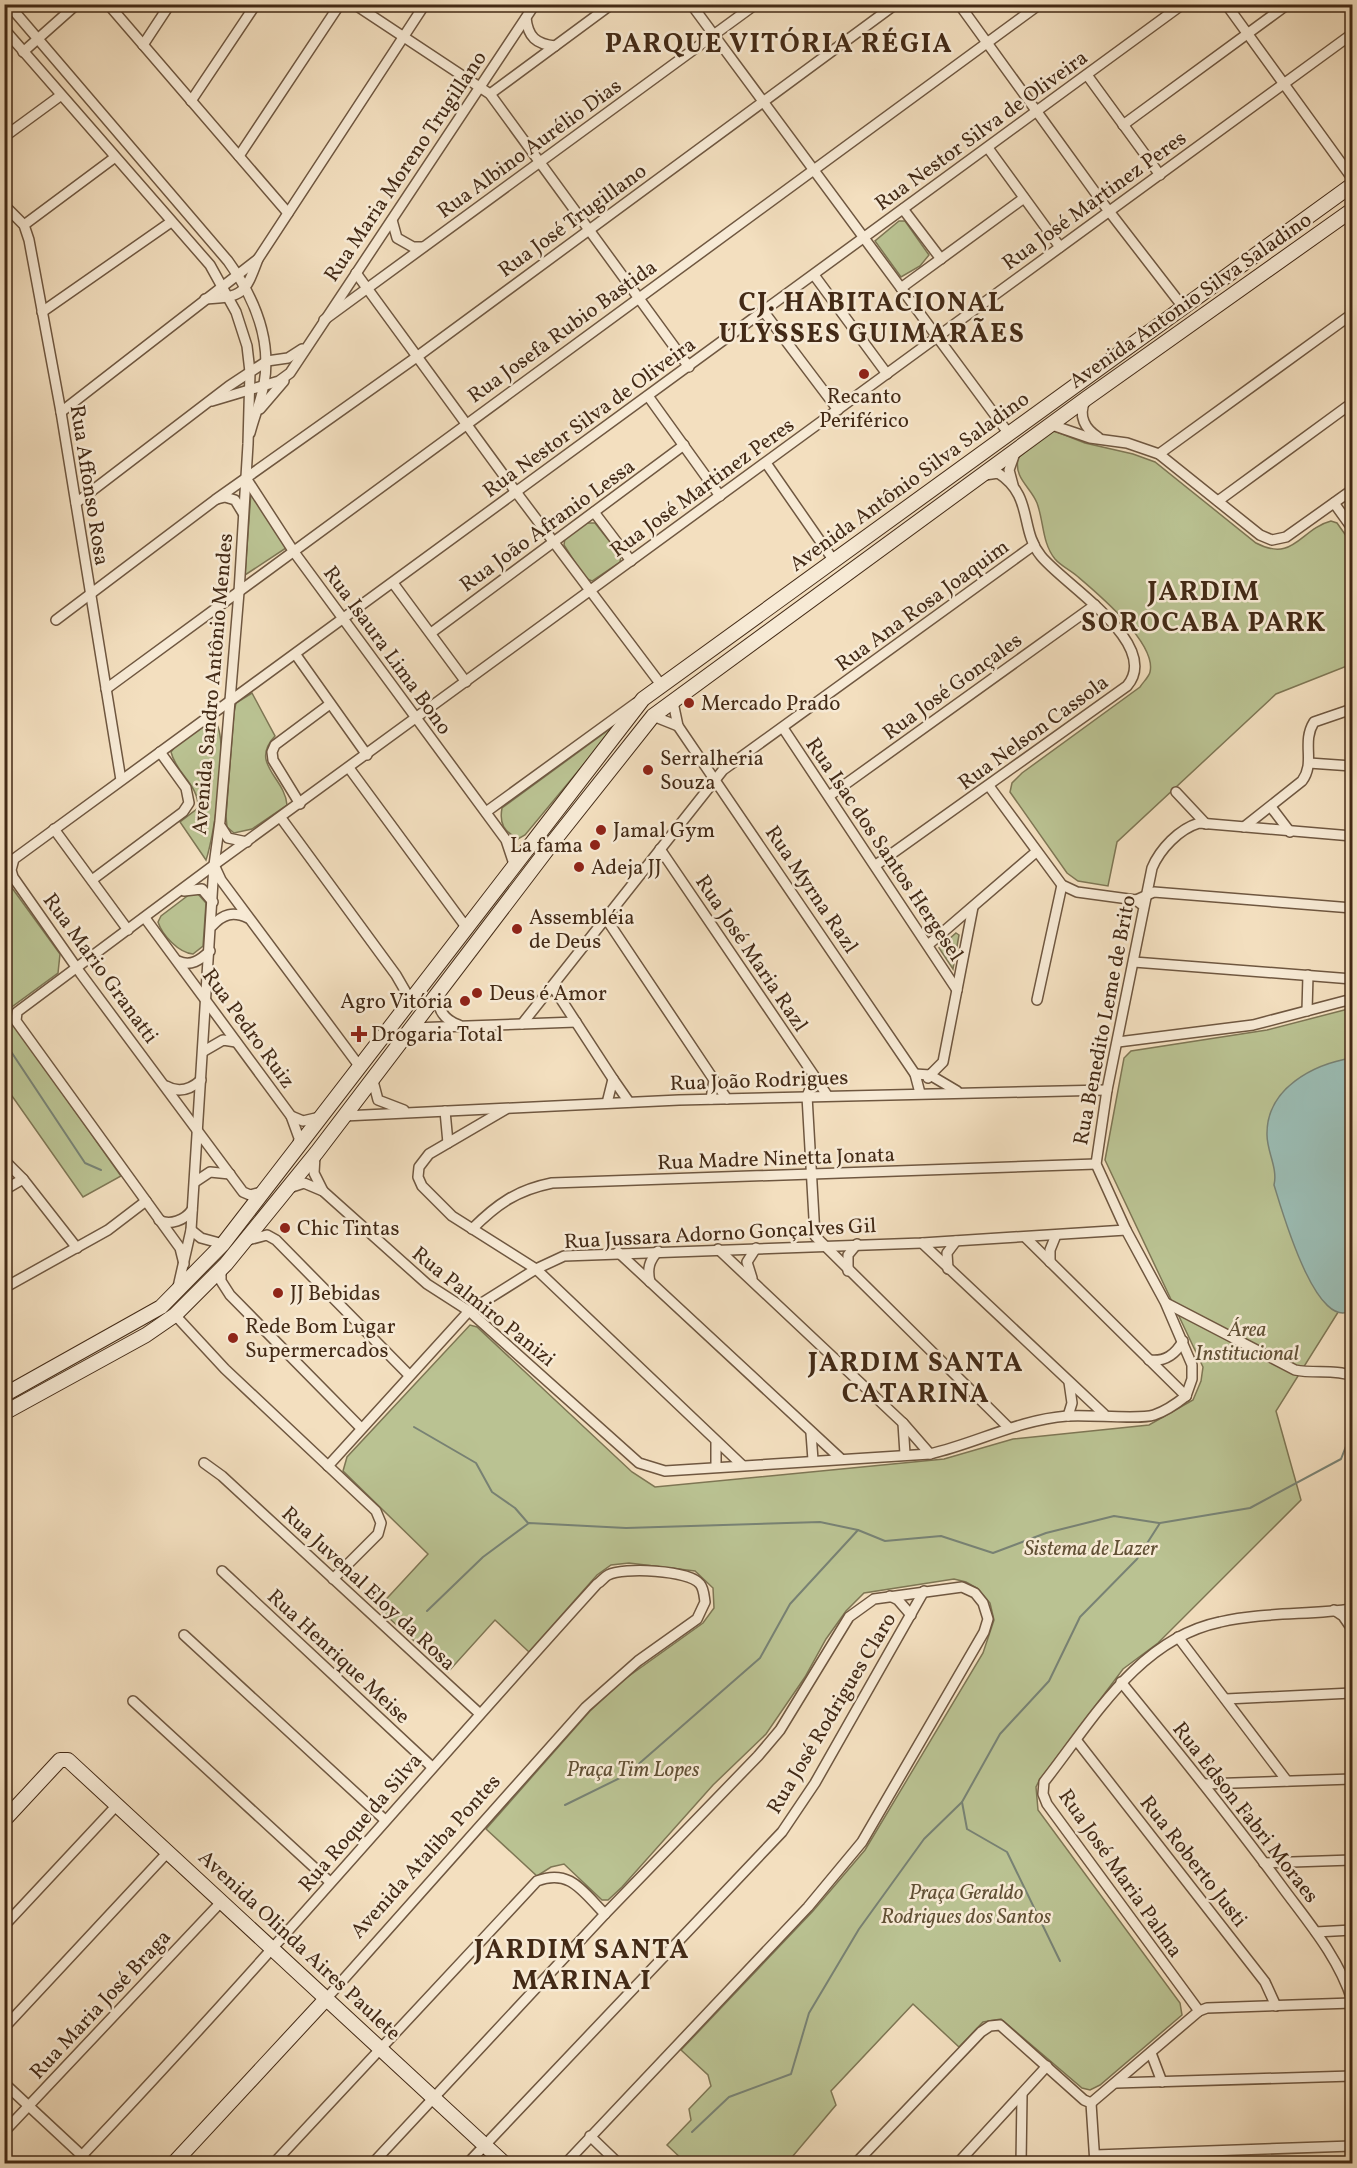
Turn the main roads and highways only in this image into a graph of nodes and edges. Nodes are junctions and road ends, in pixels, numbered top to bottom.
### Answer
1 (1353, 184) edge
2 (1353, 210) edge
3 (1183, 307) junction
4 (1120, 374) junction
5 (1052, 425) joint
6 (553, 842) junction
7 (527, 849) junction
8 (435, 997) junction
9 (408, 1003) junction
10 (360, 1067) junction
11 (316, 1153) junction
12 (246, 1242) junction
13 (223, 1244) junction
14 (4, 1395) edge
15 (4, 1413) edge
16 (5, 1817) edge
17 (326, 1999) junction
18 (173, 2163) edge
19 (505, 2163) edge

1 - 3 main road, Avenida Antônio Silva Saladino
2 - 4 main road, Avenida Antonio Silva Saladino
3 - 4 main road
3 - 7 main road, Avenida Antônio Silva Saladino
4 - 5 main road, Avenida Antonio Silva Saladino
5 - 6 main road, Avenida Antônio Silva Saladino
6 - 7 main road
6 - 8 main road, Avenida Antônio Silva Saladino
7 - 9 main road
8 - 9 main road
8 - 11 main road
9 - 10 main road
10 - 11 main road
10 - 13 main road
11 - 12 main road
12 - 13 main road
12 - 15 main road
13 - 14 main road
16 - 17 main road, Avenida Olinda Aires Paulete
17 - 18 main road, Avenida Ataliba Pontes
17 - 19 main road, Avenida Olinda Aires Paulete

